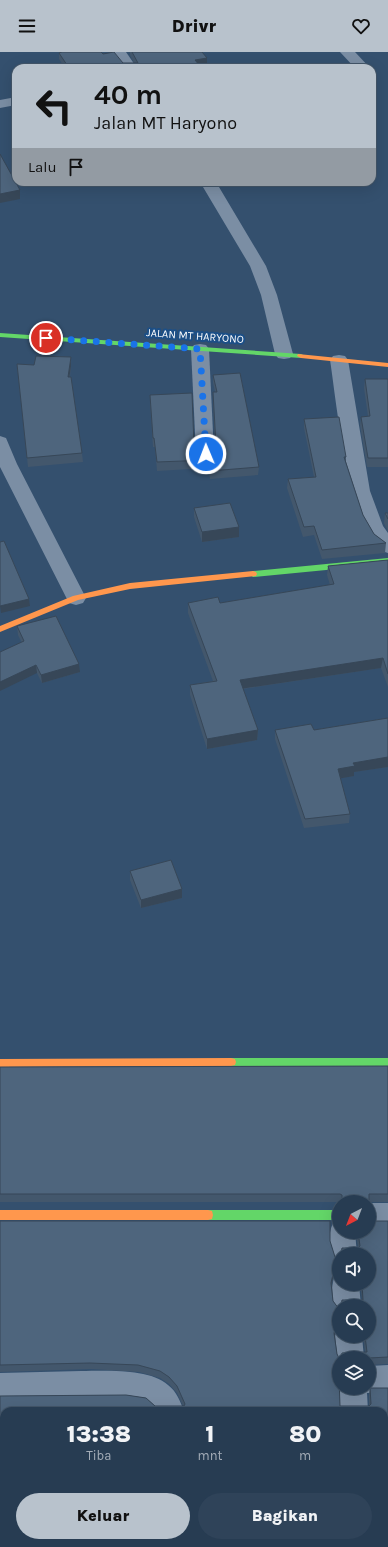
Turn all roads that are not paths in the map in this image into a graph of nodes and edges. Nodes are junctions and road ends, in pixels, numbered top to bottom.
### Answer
1 (119, 52) edge
2 (347, 52) edge
3 (127, 64) edge
4 (359, 64) edge
5 (12, 102) edge
6 (0, 104) edge
7 (210, 186) edge
8 (0, 335) edge
9 (200, 349) junction
10 (284, 354) junction
11 (339, 360) junction
12 (388, 365) edge
13 (0, 442) edge
14 (206, 454) edge
15 (388, 546) edge
16 (388, 560) edge
17 (76, 598) junction
18 (0, 629) edge
19 (388, 1062) edge
20 (0, 1063) edge
21 (0, 1215) edge
22 (332, 1215) edge
23 (376, 1215) edge
24 (388, 1215) edge
25 (388, 1379) edge
26 (376, 1380) edge
27 (0, 1387) edge
28 (353, 1395) edge
29 (168, 1407) edge
30 (354, 1407) edge

1 - 3 street
2 - 4 street
5 - 6 street
7 - 10 street
8 - 9 street, JALAN MT HARYONO
9 - 10 street, JALAN MT HARYONO
9 - 14 street
10 - 11 street, JALAN MT HARYONO
11 - 12 street, JALAN MT HARYONO
11 - 15 street
13 - 17 street
16 - 17 street
17 - 18 street
19 - 20 street
21 - 22 street
23 - 24 street
25 - 26 street
27 - 29 street
28 - 30 street

